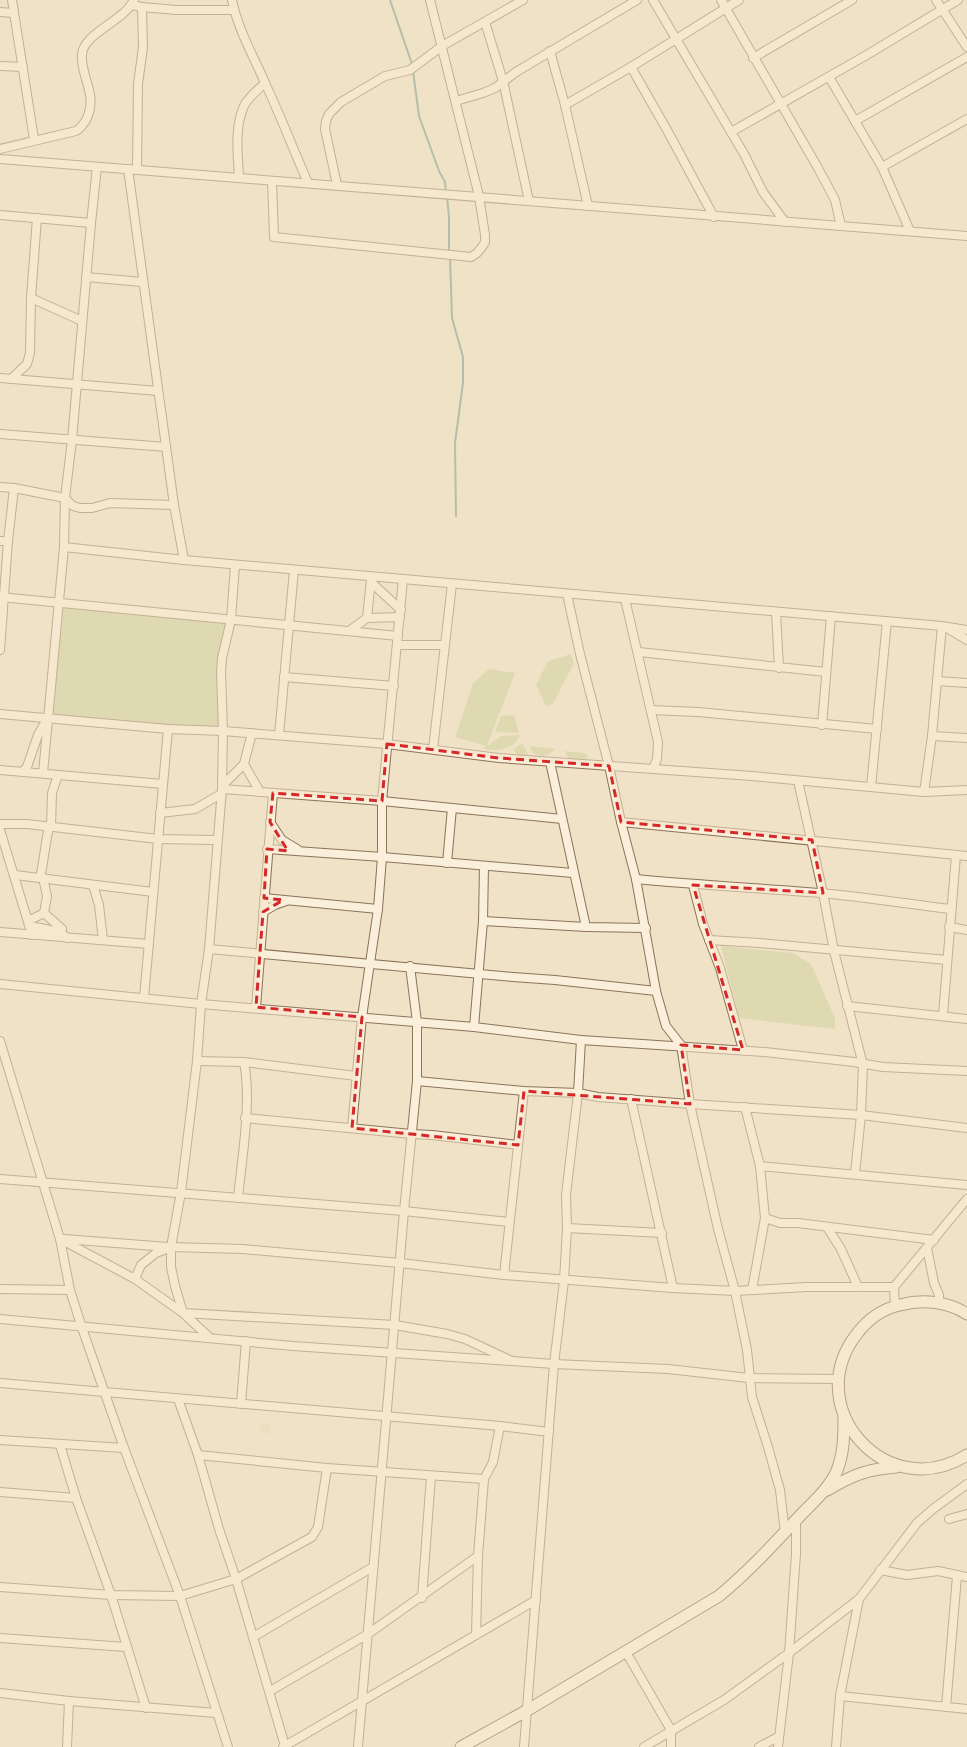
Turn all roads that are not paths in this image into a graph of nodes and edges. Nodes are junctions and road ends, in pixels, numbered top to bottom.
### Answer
1 (12, 0) edge
2 (232, 0) edge
3 (430, 0) edge
4 (523, 0) edge
5 (637, 0) edge
6 (653, 0) edge
7 (721, 0) edge
8 (739, 0) edge
9 (852, 0) edge
10 (936, 0) edge
11 (958, 0) edge
12 (132, 3) edge
13 (142, 7) junction
14 (725, 8) junction
15 (943, 9) junction
16 (234, 10) junction
17 (0, 12) edge
18 (14, 13) junction
19 (485, 22) junction
20 (676, 39) junction
21 (442, 46) junction
22 (967, 47) edge
23 (550, 51) junction
24 (967, 57) edge
25 (753, 58) junction
26 (0, 66) edge
27 (23, 67) junction
28 (630, 67) junction
29 (829, 76) junction
30 (503, 81) junction
31 (265, 83) junction
32 (456, 101) junction
33 (780, 104) junction
34 (564, 105) junction
35 (967, 119) edge
36 (855, 121) junction
37 (731, 132) junction
38 (34, 139) junction
39 (0, 149) edge
40 (0, 159) edge
41 (882, 166) junction
42 (97, 167) junction
43 (128, 169) junction
44 (137, 170) junction
45 (239, 178) junction
46 (272, 181) junction
47 (308, 183) junction
48 (337, 185) junction
49 (479, 196) junction
50 (529, 201) junction
51 (588, 206) junction
52 (0, 215) edge
53 (714, 217) junction
54 (37, 218) junction
55 (785, 222) junction
56 (91, 223) junction
57 (841, 226) junction
58 (910, 231) junction
59 (967, 236) edge
60 (86, 277) junction
61 (142, 282) junction
62 (31, 298) junction
63 (82, 321) junction
64 (0, 378) edge
65 (11, 379) junction
66 (77, 385) junction
67 (158, 391) junction
68 (0, 434) edge
69 (72, 440) junction
70 (166, 447) junction
71 (0, 487) edge
72 (14, 488) junction
73 (66, 498) junction
74 (174, 505) junction
75 (4, 541) edge
76 (64, 547) junction
77 (184, 560) junction
78 (236, 565) junction
79 (294, 570) junction
80 (371, 577) junction
81 (403, 579) junction
82 (452, 584) junction
83 (567, 594) junction
84 (2, 597) edge
85 (625, 599) junction
86 (58, 603) junction
87 (776, 612) junction
88 (400, 614) junction
89 (831, 616) junction
90 (368, 618) junction
91 (231, 620) junction
92 (887, 621) junction
93 (289, 624) junction
94 (943, 626) junction
95 (967, 630) edge
96 (349, 631) junction
97 (398, 636) junction
98 (967, 640) edge
99 (398, 645) junction
100 (446, 645) junction
101 (0, 650) edge
102 (639, 652) junction
103 (779, 668) junction
104 (826, 672) junction
105 (284, 677) junction
106 (937, 681) junction
107 (967, 683) edge
108 (394, 686) junction
109 (651, 710) junction
110 (0, 714) edge
111 (48, 718) junction
112 (822, 724) junction
113 (168, 728) junction
114 (877, 729) junction
115 (223, 731) junction
116 (252, 733) junction
117 (279, 735) junction
118 (932, 736) junction
119 (967, 738) edge
120 (387, 744) junction
121 (433, 749) junction
122 (550, 762) junction
123 (244, 764) junction
124 (609, 766) junction
125 (653, 769) junction
126 (0, 770) edge
127 (22, 772) junction
128 (43, 774) junction
129 (58, 775) junction
130 (798, 781) junction
131 (163, 784) junction
132 (871, 787) junction
133 (222, 790) junction
134 (967, 790) edge
135 (260, 792) junction
136 (924, 792) junction
137 (273, 793) junction
138 (382, 801) junction
139 (452, 808) junction
140 (160, 813) junction
141 (562, 819) junction
142 (270, 822) junction
143 (621, 822) junction
144 (0, 824) edge
145 (50, 827) junction
146 (0, 830) edge
147 (158, 839) junction
148 (217, 840) junction
149 (812, 840) junction
150 (268, 849) junction
151 (303, 852) junction
152 (956, 855) junction
153 (967, 856) edge
154 (382, 857) junction
155 (447, 863) junction
156 (484, 866) junction
157 (573, 873) junction
158 (15, 875) junction
159 (41, 878) junction
160 (636, 879) junction
161 (93, 885) junction
162 (693, 885) junction
163 (153, 892) junction
164 (823, 893) junction
165 (264, 898) junction
166 (289, 900) junction
167 (378, 909) junction
168 (951, 909) junction
169 (263, 912) junction
170 (44, 913) junction
171 (483, 921) junction
172 (29, 924) junction
173 (586, 927) junction
174 (949, 927) junction
175 (646, 928) junction
176 (967, 930) edge
177 (0, 932) edge
178 (60, 932) junction
179 (32, 935) junction
180 (67, 938) junction
181 (102, 940) junction
182 (709, 940) junction
183 (149, 944) junction
184 (209, 948) junction
185 (834, 951) junction
186 (259, 954) junction
187 (947, 960) junction
188 (370, 963) junction
189 (410, 966) junction
190 (477, 973) junction
191 (0, 984) edge
192 (656, 991) junction
193 (144, 998) junction
194 (200, 1004) junction
195 (847, 1006) junction
196 (256, 1007) junction
197 (943, 1015) junction
198 (362, 1017) junction
199 (967, 1019) edge
200 (417, 1022) junction
201 (474, 1027) junction
202 (581, 1040) junction
203 (0, 1043) edge
204 (681, 1045) junction
205 (743, 1050) junction
206 (197, 1061) junction
207 (244, 1062) junction
208 (863, 1065) junction
209 (967, 1071) edge
210 (356, 1076) junction
211 (417, 1081) junction
212 (524, 1091) junction
213 (578, 1093) junction
214 (631, 1099) junction
215 (690, 1104) junction
216 (745, 1107) junction
217 (861, 1115) junction
218 (245, 1118) junction
219 (352, 1128) junction
220 (967, 1128) edge
221 (411, 1134) junction
222 (518, 1145) junction
223 (760, 1166) junction
224 (855, 1174) junction
225 (0, 1179) edge
226 (43, 1182) junction
227 (967, 1185) edge
228 (181, 1192) junction
229 (238, 1198) junction
230 (967, 1199) edge
231 (404, 1211) junction
232 (765, 1218) junction
233 (510, 1222) junction
234 (827, 1227) junction
235 (567, 1228) junction
236 (662, 1233) junction
237 (60, 1239) junction
238 (934, 1240) junction
239 (171, 1247) junction
240 (927, 1248) junction
241 (400, 1263) junction
242 (504, 1276) junction
243 (135, 1279) junction
244 (564, 1281) junction
245 (858, 1287) junction
246 (894, 1287) junction
247 (673, 1288) junction
248 (0, 1289) edge
249 (70, 1290) junction
250 (752, 1290) junction
251 (734, 1291) junction
252 (939, 1303) junction
253 (967, 1305) edge
254 (895, 1306) junction
255 (952, 1306) junction
256 (183, 1314) junction
257 (967, 1314) edge
258 (0, 1319) edge
259 (80, 1325) junction
260 (395, 1325) junction
261 (209, 1337) junction
262 (246, 1341) junction
263 (392, 1351) junction
264 (512, 1360) junction
265 (554, 1364) junction
266 (749, 1378) junction
267 (838, 1379) junction
268 (0, 1383) edge
269 (105, 1392) junction
270 (178, 1399) junction
271 (241, 1404) junction
272 (844, 1416) junction
273 (386, 1417) junction
274 (500, 1426) junction
275 (549, 1432) junction
276 (0, 1440) edge
277 (60, 1445) junction
278 (124, 1448) junction
279 (198, 1455) junction
280 (967, 1455) edge
281 (900, 1466) junction
282 (327, 1468) junction
283 (381, 1472) junction
284 (431, 1476) junction
285 (484, 1479) junction
286 (967, 1484) edge
287 (0, 1492) edge
288 (823, 1492) junction
289 (76, 1498) junction
290 (967, 1514) edge
291 (949, 1519) dead end
292 (796, 1520) junction
293 (785, 1533) junction
294 (478, 1556) junction
295 (373, 1566) junction
296 (880, 1570) junction
297 (957, 1576) junction
298 (967, 1577) edge
299 (236, 1579) junction
300 (0, 1587) edge
301 (111, 1595) junction
302 (180, 1596) junction
303 (422, 1598) junction
304 (859, 1599) junction
305 (536, 1600) junction
306 (368, 1634) junction
307 (476, 1635) junction
308 (253, 1637) junction
309 (0, 1638) edge
310 (126, 1647) junction
311 (626, 1652) junction
312 (789, 1653) junction
313 (270, 1691) junction
314 (0, 1693) edge
315 (840, 1696) junction
316 (69, 1701) junction
317 (362, 1702) junction
318 (946, 1707) junction
319 (146, 1708) junction
320 (967, 1709) edge
321 (526, 1710) junction
322 (216, 1713) junction
323 (671, 1730) junction
324 (778, 1737) junction
325 (284, 1746) edge
326 (67, 1747) edge
327 (228, 1747) edge
328 (358, 1747) edge
329 (461, 1747) edge
330 (524, 1747) edge
331 (644, 1747) edge
332 (671, 1747) edge
333 (759, 1747) edge
334 (778, 1747) edge
335 (836, 1747) edge

1 - 18 street
2 - 16 street
3 - 21 street
4 - 19 street
5 - 23 street
6 - 20 street
7 - 14 street
8 - 14 street
9 - 25 street
10 - 15 street
11 - 15 street
12 - 13 street
12 - 38 street
13 - 16 street
13 - 44 street
14 - 20 street
14 - 25 street
15 - 22 street
15 - 29 street
16 - 31 street
17 - 18 street
18 - 27 street
19 - 21 street
19 - 30 street
20 - 28 street
20 - 37 street
21 - 32 street
21 - 48 street
23 - 30 street
23 - 34 street
24 - 36 street
25 - 33 street
26 - 27 street
27 - 38 street
28 - 34 street
28 - 53 street
29 - 33 street
29 - 36 street
30 - 32 street
30 - 50 street
31 - 45 street
31 - 47 street
32 - 49 street
33 - 37 street
33 - 57 street
34 - 51 street
35 - 41 street
36 - 41 street
37 - 55 street
38 - 39 street
40 - 42 street
41 - 58 street
42 - 43 street
42 - 56 street
43 - 44 street
43 - 61 street
44 - 45 street
45 - 46 street
46 - 47 street
46 - 49 street
47 - 48 street
48 - 49 street
49 - 50 street
50 - 51 street
51 - 53 street
52 - 54 street
53 - 55 street
54 - 56 street
54 - 62 street
55 - 57 street
56 - 60 street
57 - 58 street
58 - 59 street
60 - 61 street
60 - 63 street
61 - 67 street
62 - 63 street
62 - 65 street
63 - 66 street
64 - 65 street
65 - 66 street
66 - 67 street
66 - 69 street
67 - 70 street
68 - 69 street
69 - 70 street
69 - 73 street
70 - 74 street
71 - 72 street
72 - 73 street
72 - 75 street
73 - 74 street
73 - 76 street
74 - 77 street
75 - 84 street
76 - 77 street
76 - 86 street
77 - 78 street
78 - 79 street
78 - 91 street
79 - 80 street
79 - 93 street
80 - 81 street
80 - 88 street
80 - 90 street
81 - 82 street
81 - 88 street
82 - 83 street
82 - 100 street
83 - 85 street
83 - 124 street
84 - 86 street
84 - 101 street
85 - 87 street
85 - 102 street
86 - 91 street
86 - 111 street
87 - 89 street
87 - 103 street
88 - 90 street
88 - 97 street
89 - 92 street
89 - 104 street
90 - 96 street
91 - 93 street
91 - 115 street
92 - 94 street
92 - 114 street
93 - 96 street
93 - 105 street
94 - 95 street
94 - 98 street
94 - 106 street
96 - 97 street
97 - 99 street
99 - 100 street
99 - 108 street
100 - 121 street
102 - 103 street
102 - 109 street
103 - 104 street
104 - 112 street
105 - 108 street
105 - 117 street
106 - 107 street
106 - 118 street
108 - 120 street
109 - 112 street
109 - 125 street
110 - 111 street
111 - 113 street
111 - 127 street
111 - 128 street
112 - 114 street
113 - 115 street
113 - 131 street
114 - 132 street
115 - 116 street
115 - 133 street
116 - 117 street
116 - 123 street
117 - 120 street
118 - 119 street
118 - 136 street
120 - 121 street
120 - 138 street
121 - 122 street
122 - 124 street
122 - 141 street
123 - 133 street
123 - 135 street
124 - 125 street
124 - 143 street
125 - 130 street
126 - 127 street
127 - 128 street
128 - 129 street
129 - 131 street
129 - 145 street
130 - 132 street
130 - 149 street
131 - 140 street
132 - 136 street
133 - 135 street
133 - 140 street
133 - 148 street
134 - 136 street
135 - 137 street
137 - 138 street
137 - 142 street
138 - 139 street
138 - 154 street
139 - 141 street
139 - 155 street
140 - 147 street
141 - 157 street
142 - 150 street
142 - 151 street
143 - 149 street
143 - 160 street
144 - 145 street
145 - 147 street
145 - 159 street
146 - 158 street
147 - 148 street
147 - 163 street
148 - 184 street
149 - 152 street
149 - 164 street
150 - 151 street
150 - 165 street
151 - 154 street
152 - 153 street
152 - 168 street
154 - 155 street
154 - 167 street
155 - 156 street
156 - 157 street
156 - 171 street
157 - 173 street
158 - 159 street
158 - 172 street
159 - 161 street
159 - 170 street
160 - 162 street
160 - 175 street
161 - 163 street
161 - 181 street
162 - 164 street
162 - 182 street
163 - 183 street
164 - 168 street
164 - 185 street
165 - 166 street
165 - 169 street
166 - 167 street
166 - 169 street
167 - 188 street
168 - 174 street
169 - 186 street
170 - 172 street
170 - 178 street
171 - 173 street
171 - 190 street
172 - 178 street
172 - 179 street
173 - 175 street
174 - 176 street
174 - 187 street
175 - 192 street
177 - 179 street
178 - 180 street
179 - 180 street
180 - 181 street
181 - 183 street
182 - 185 street
182 - 205 street
183 - 193 street
184 - 186 street
184 - 194 street
185 - 187 street
185 - 195 street
186 - 188 street
186 - 196 street
187 - 197 street
188 - 189 street
188 - 198 street
189 - 190 street
189 - 200 street
190 - 192 street
190 - 201 street
191 - 193 street
192 - 204 street
193 - 194 street
194 - 196 street
194 - 206 street
195 - 197 street
195 - 208 street
196 - 198 street
197 - 199 street
198 - 200 street
198 - 210 street
200 - 201 street
200 - 211 street
201 - 202 street
202 - 204 street
202 - 213 street
203 - 226 street
204 - 205 street
204 - 215 street
205 - 208 street
206 - 207 street
206 - 228 street
207 - 210 street
207 - 218 street
208 - 209 street
208 - 217 street
210 - 219 street
211 - 212 street
211 - 221 street
212 - 213 street
212 - 222 street
213 - 214 street
213 - 235 street
214 - 215 street
214 - 236 street
215 - 216 street
215 - 251 street
216 - 217 street
216 - 223 street
217 - 220 street
217 - 224 street
218 - 219 street
218 - 229 street
219 - 221 street
221 - 222 street
221 - 231 street
222 - 233 street
223 - 224 street
223 - 232 street
224 - 227 street
225 - 226 street
226 - 228 street
226 - 237 street
228 - 229 street
228 - 239 street
229 - 231 street
230 - 238 street
231 - 233 street
231 - 241 street
232 - 234 street
232 - 250 street
233 - 242 street
234 - 238 street
234 - 245 street
235 - 236 street
235 - 244 street
236 - 247 street
237 - 239 street
237 - 243 street
237 - 249 street
238 - 240 street
239 - 241 street
239 - 243 street
239 - 256 street
240 - 246 street
240 - 252 street
241 - 242 street
241 - 260 street
242 - 244 street
243 - 256 street
244 - 247 street
244 - 265 street
245 - 246 street
245 - 250 street
246 - 254 street
247 - 251 street
248 - 249 street
249 - 259 street
250 - 251 street
251 - 266 street
252 - 254 street
252 - 255 street
253 - 255 street
254 - 267 street
255 - 257 street
256 - 260 street
256 - 261 street
258 - 259 street
259 - 261 street
259 - 269 street
260 - 263 street
260 - 264 street
261 - 262 street
262 - 263 street
262 - 271 street
263 - 264 street
263 - 273 street
264 - 265 street
265 - 266 street
265 - 275 street
266 - 267 street
266 - 293 street
267 - 272 street
268 - 269 street
269 - 270 street
269 - 278 street
270 - 271 street
270 - 279 street
271 - 273 street
272 - 281 street
272 - 288 street
273 - 274 street
273 - 283 street
274 - 275 street
274 - 285 street
275 - 305 street
276 - 277 street
277 - 278 street
277 - 289 street
278 - 302 street
279 - 282 street
279 - 299 street
280 - 281 street
281 - 288 street
282 - 283 street
282 - 299 street
283 - 284 street
283 - 295 street
284 - 285 street
284 - 303 street
285 - 294 street
286 - 296 street
287 - 289 street
288 - 292 street
289 - 301 street
290 - 291 street
292 - 293 street
292 - 312 street
293 - 311 street
294 - 303 street
294 - 307 street
295 - 306 street
295 - 308 street
296 - 297 street
296 - 304 street
297 - 298 street
297 - 318 street
299 - 302 street
299 - 308 street
300 - 301 street
301 - 302 street
301 - 310 street
302 - 322 street
303 - 306 street
304 - 312 street
304 - 315 street
305 - 307 street
305 - 321 street
306 - 313 street
306 - 317 street
307 - 317 street
308 - 313 street
309 - 310 street
310 - 319 street
311 - 321 street
311 - 323 street
312 - 323 street
312 - 324 street
313 - 325 street
314 - 316 street
315 - 318 street
315 - 335 street
316 - 319 street
316 - 326 street
317 - 325 street
317 - 328 street
318 - 320 street
319 - 322 street
321 - 329 street
321 - 330 street
322 - 327 street
323 - 331 street
323 - 332 street
324 - 333 street
324 - 334 street

